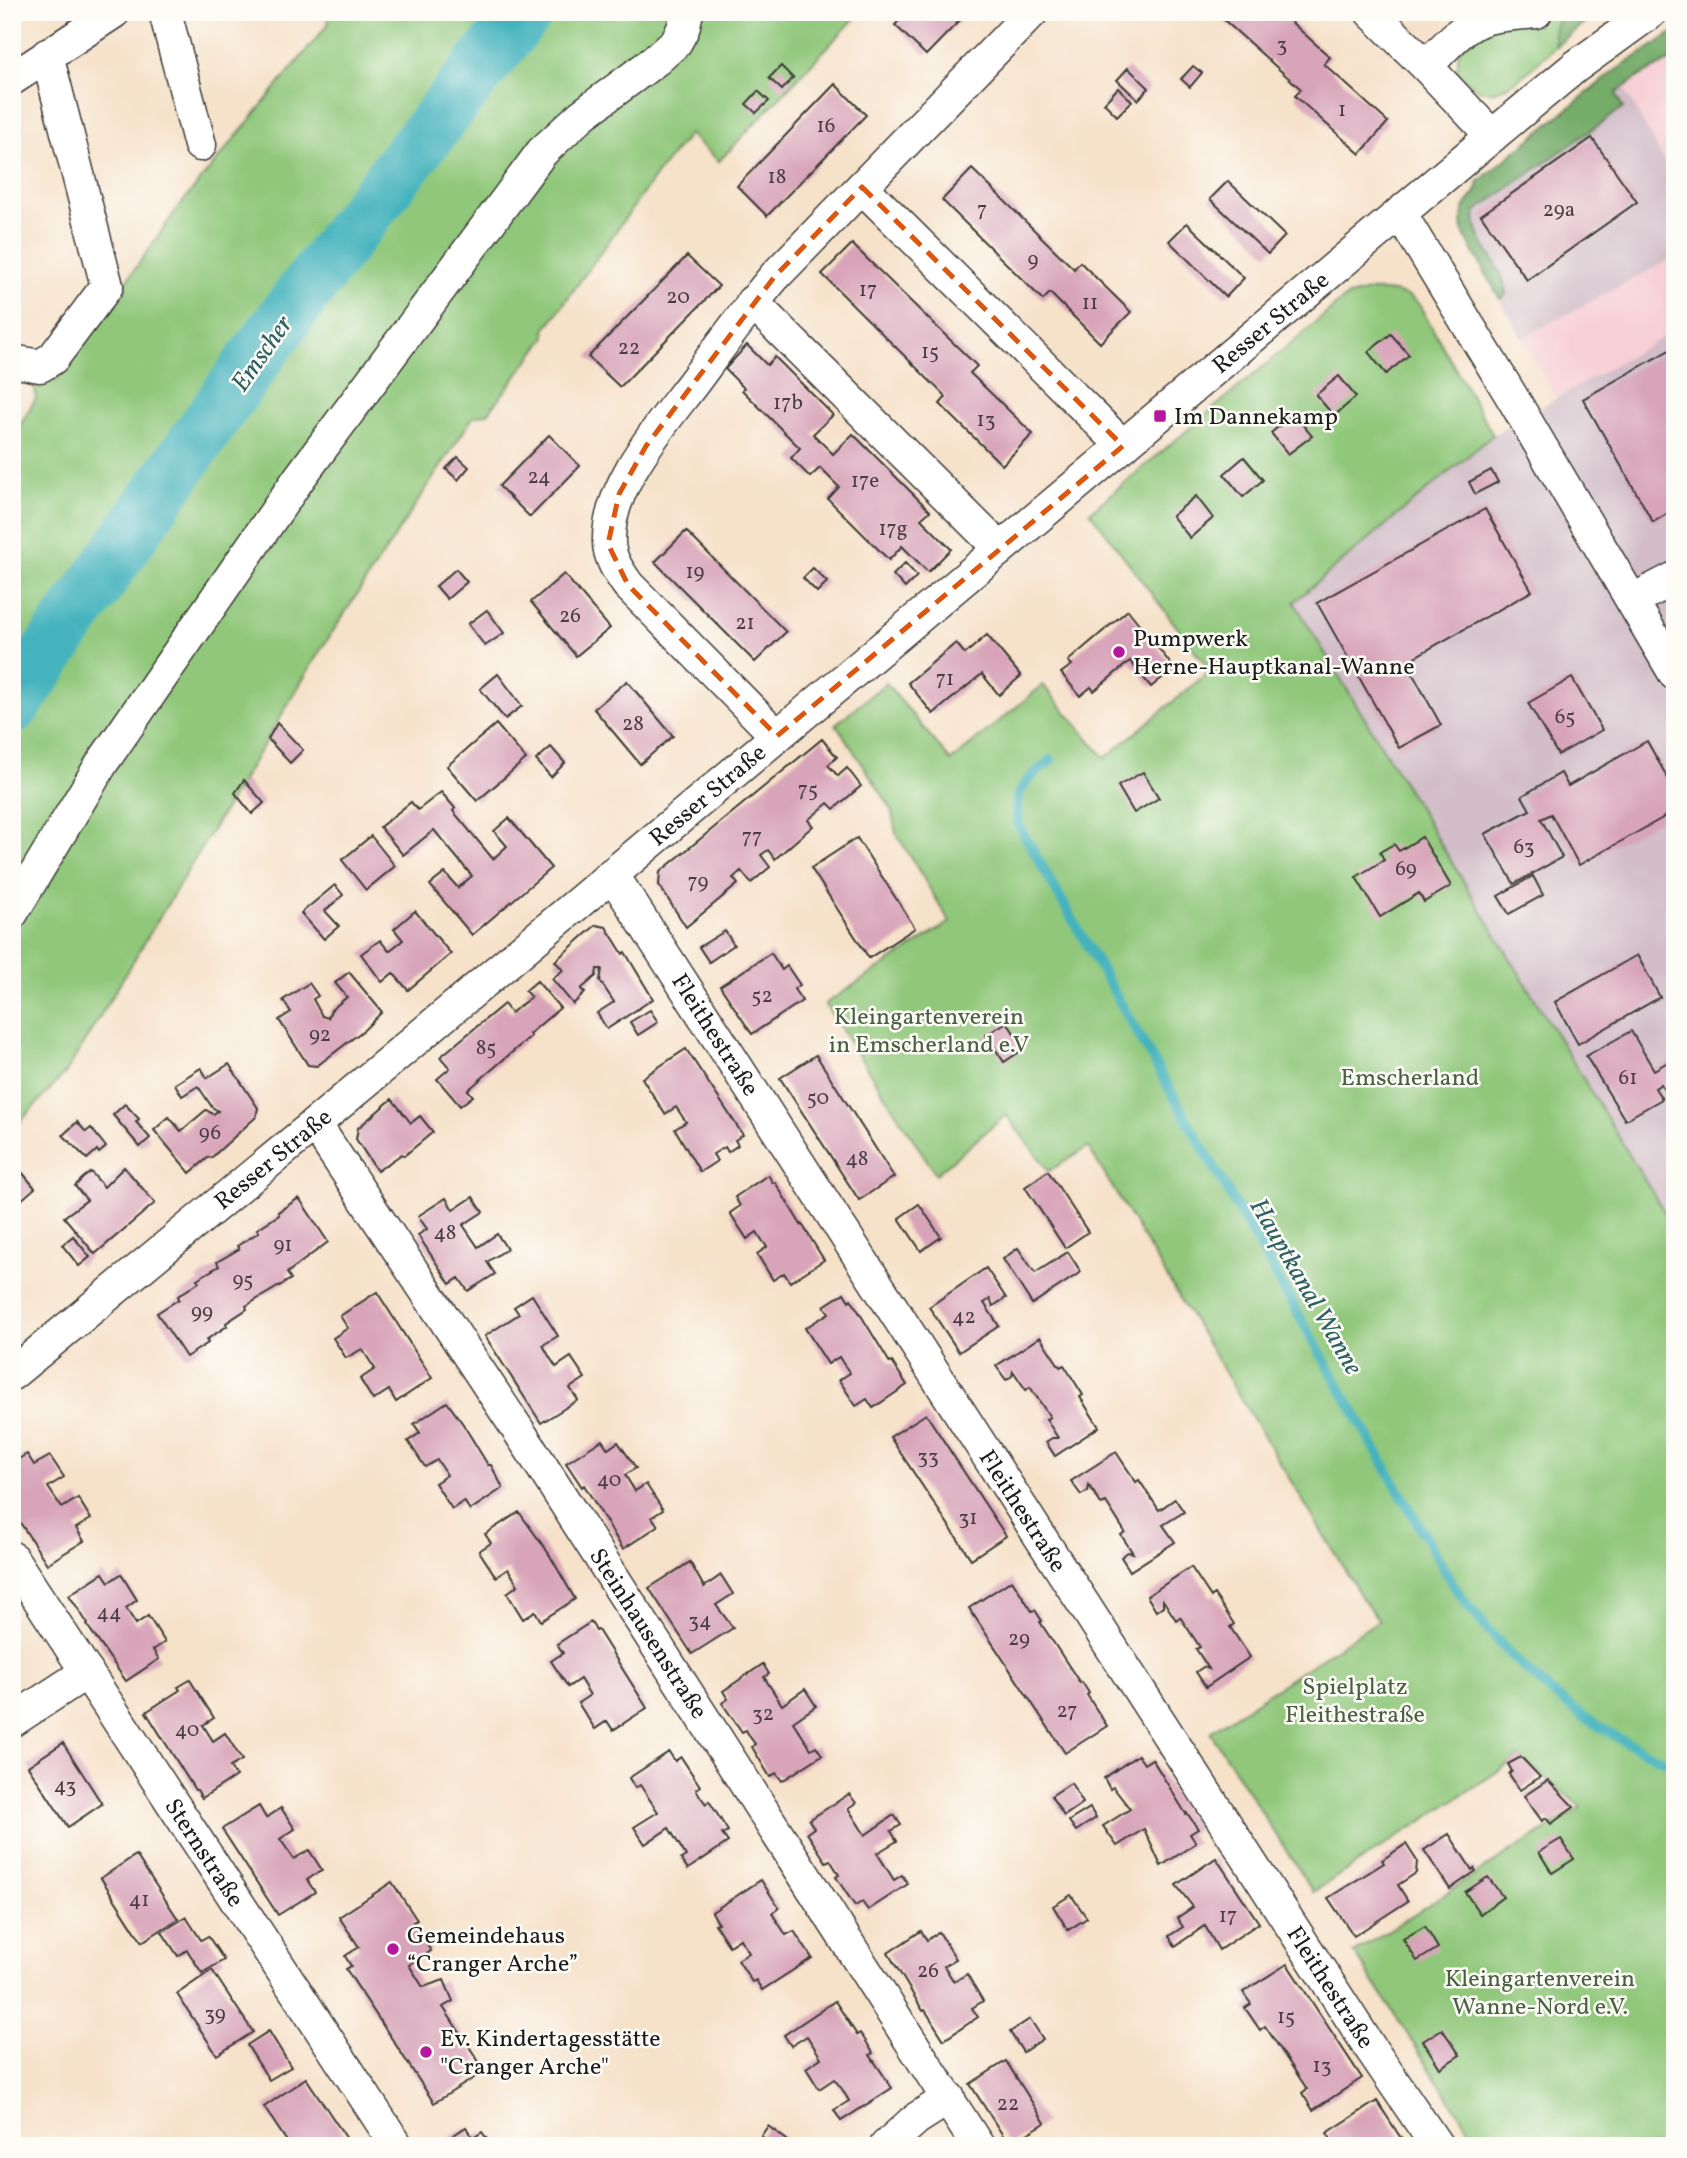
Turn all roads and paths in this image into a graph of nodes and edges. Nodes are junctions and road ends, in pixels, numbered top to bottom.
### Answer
1 (114, 12) edge
2 (165, 12) edge
3 (687, 12) edge
4 (1032, 12) edge
5 (1371, 12) edge
6 (1536, 12) edge
7 (1651, 12) edge
8 (47, 55) junction
9 (1426, 66) junction
10 (12, 79) edge
11 (1492, 136) junction
12 (200, 145) dead end
13 (862, 187) junction
14 (1400, 213) junction
15 (752, 302) junction
16 (12, 361) edge
17 (1123, 446) junction
18 (1000, 548) junction
19 (1675, 578) edge
20 (1633, 600) junction
21 (1675, 674) edge
22 (777, 736) junction
23 (612, 874) junction
24 (12, 913) edge
25 (315, 1124) junction
26 (12, 1374) edge
27 (12, 1558) edge
28 (87, 1672) junction
29 (12, 1721) edge
30 (949, 2098) junction
31 (397, 2146) edge
32 (886, 2146) edge
33 (978, 2146) edge
34 (1437, 2146) edge

1 - 8 street
2 - 12 street
3 - 24 street
4 - 13 street
5 - 9 street
6 - 9 street
7 - 11 street, Resser Straße
8 - 10 street
8 - 16 street
9 - 11 street
11 - 14 street, Resser Straße
13 - 15 street
13 - 17 street
14 - 17 street, Resser Straße
14 - 20 street
15 - 18 street
15 - 22 street
17 - 18 street, Resser Straße
18 - 22 street, Resser Straße
19 - 20 street
20 - 21 street
22 - 23 street, Resser Straße
23 - 25 street, Resser Straße
23 - 34 street, Fleithestraße
25 - 26 street, Resser Straße
25 - 30 street, Steinhausenstraße
27 - 28 street, Sternstraße
28 - 29 street
28 - 31 street, Sternstraße
30 - 32 street
30 - 33 street, Steinhausenstraße

